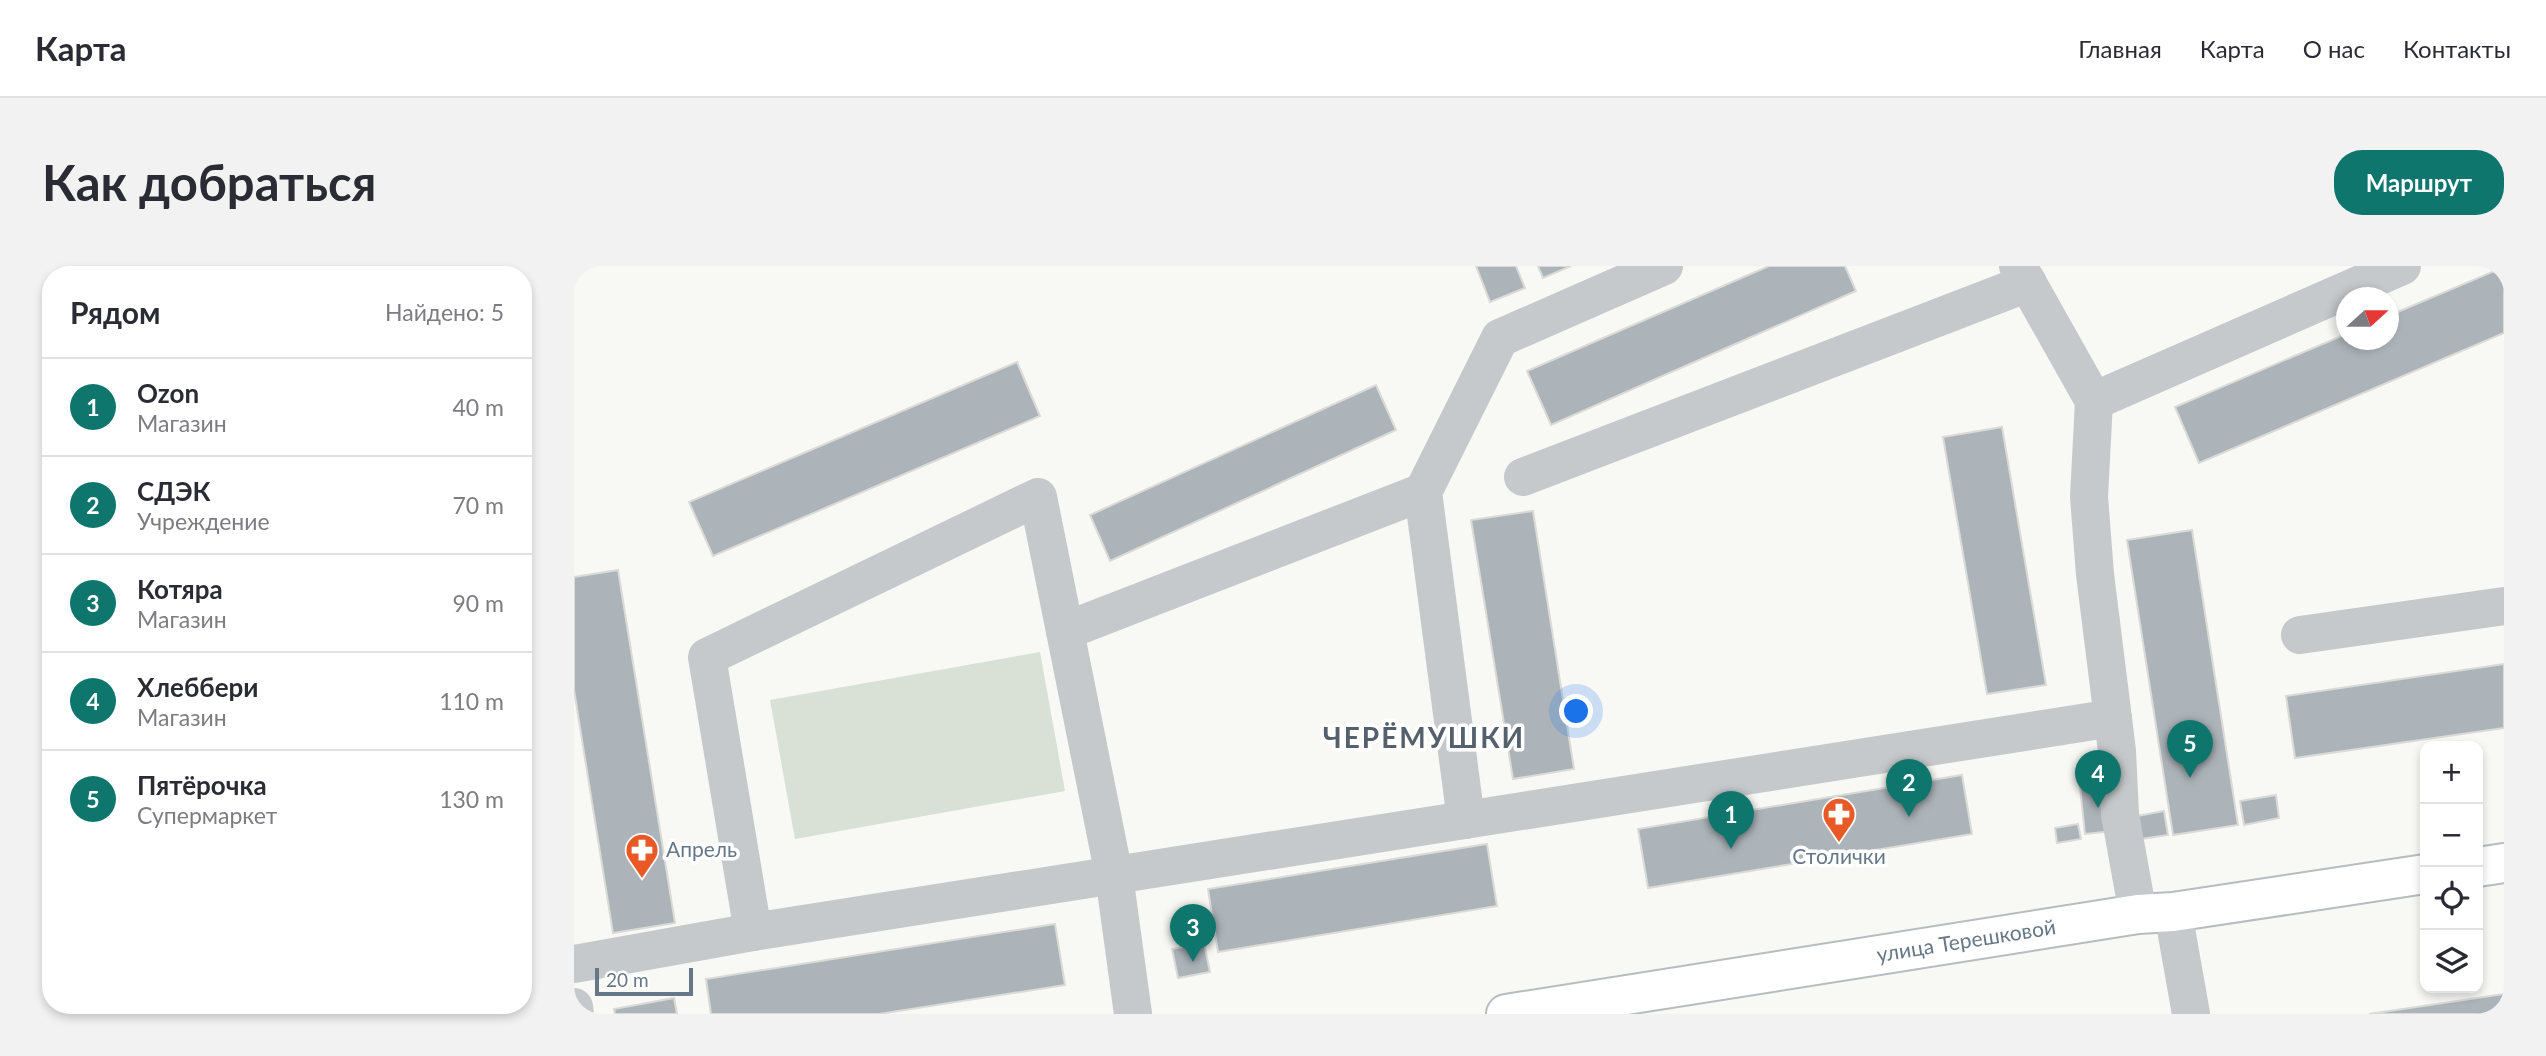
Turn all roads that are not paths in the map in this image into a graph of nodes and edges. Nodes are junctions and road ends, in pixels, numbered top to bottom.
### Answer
1 (1664, 266) edge
2 (2402, 266) edge
3 (2023, 275) edge
4 (2094, 401) junction
5 (1523, 477) dead end
6 (1423, 492) junction
7 (2504, 606) edge
8 (1065, 631) junction
9 (2300, 635) dead end
10 (2113, 718) junction
11 (1466, 820) junction
12 (2504, 863) edge
13 (2483, 866) edge
14 (1114, 875) junction
15 (2420, 875) edge
16 (2155, 913) junction
17 (753, 932) junction
18 (574, 964) edge
19 (574, 1007) edge
20 (575, 1014) edge
21 (1133, 1014) edge
22 (1506, 1014) edge
23 (2191, 1014) edge

1 - 6 street
2 - 4 street
3 - 4 street
3 - 5 street
4 - 10 street
6 - 8 street
6 - 11 street
7 - 9 street
8 - 14 street
8 - 17 street
10 - 11 street
10 - 16 street
11 - 14 street
12 - 13 main road
14 - 17 street
14 - 21 street
15 - 16 main road, улица Терешковой
16 - 22 main road, улица Терешковой
16 - 23 street
17 - 18 street
19 - 20 street

